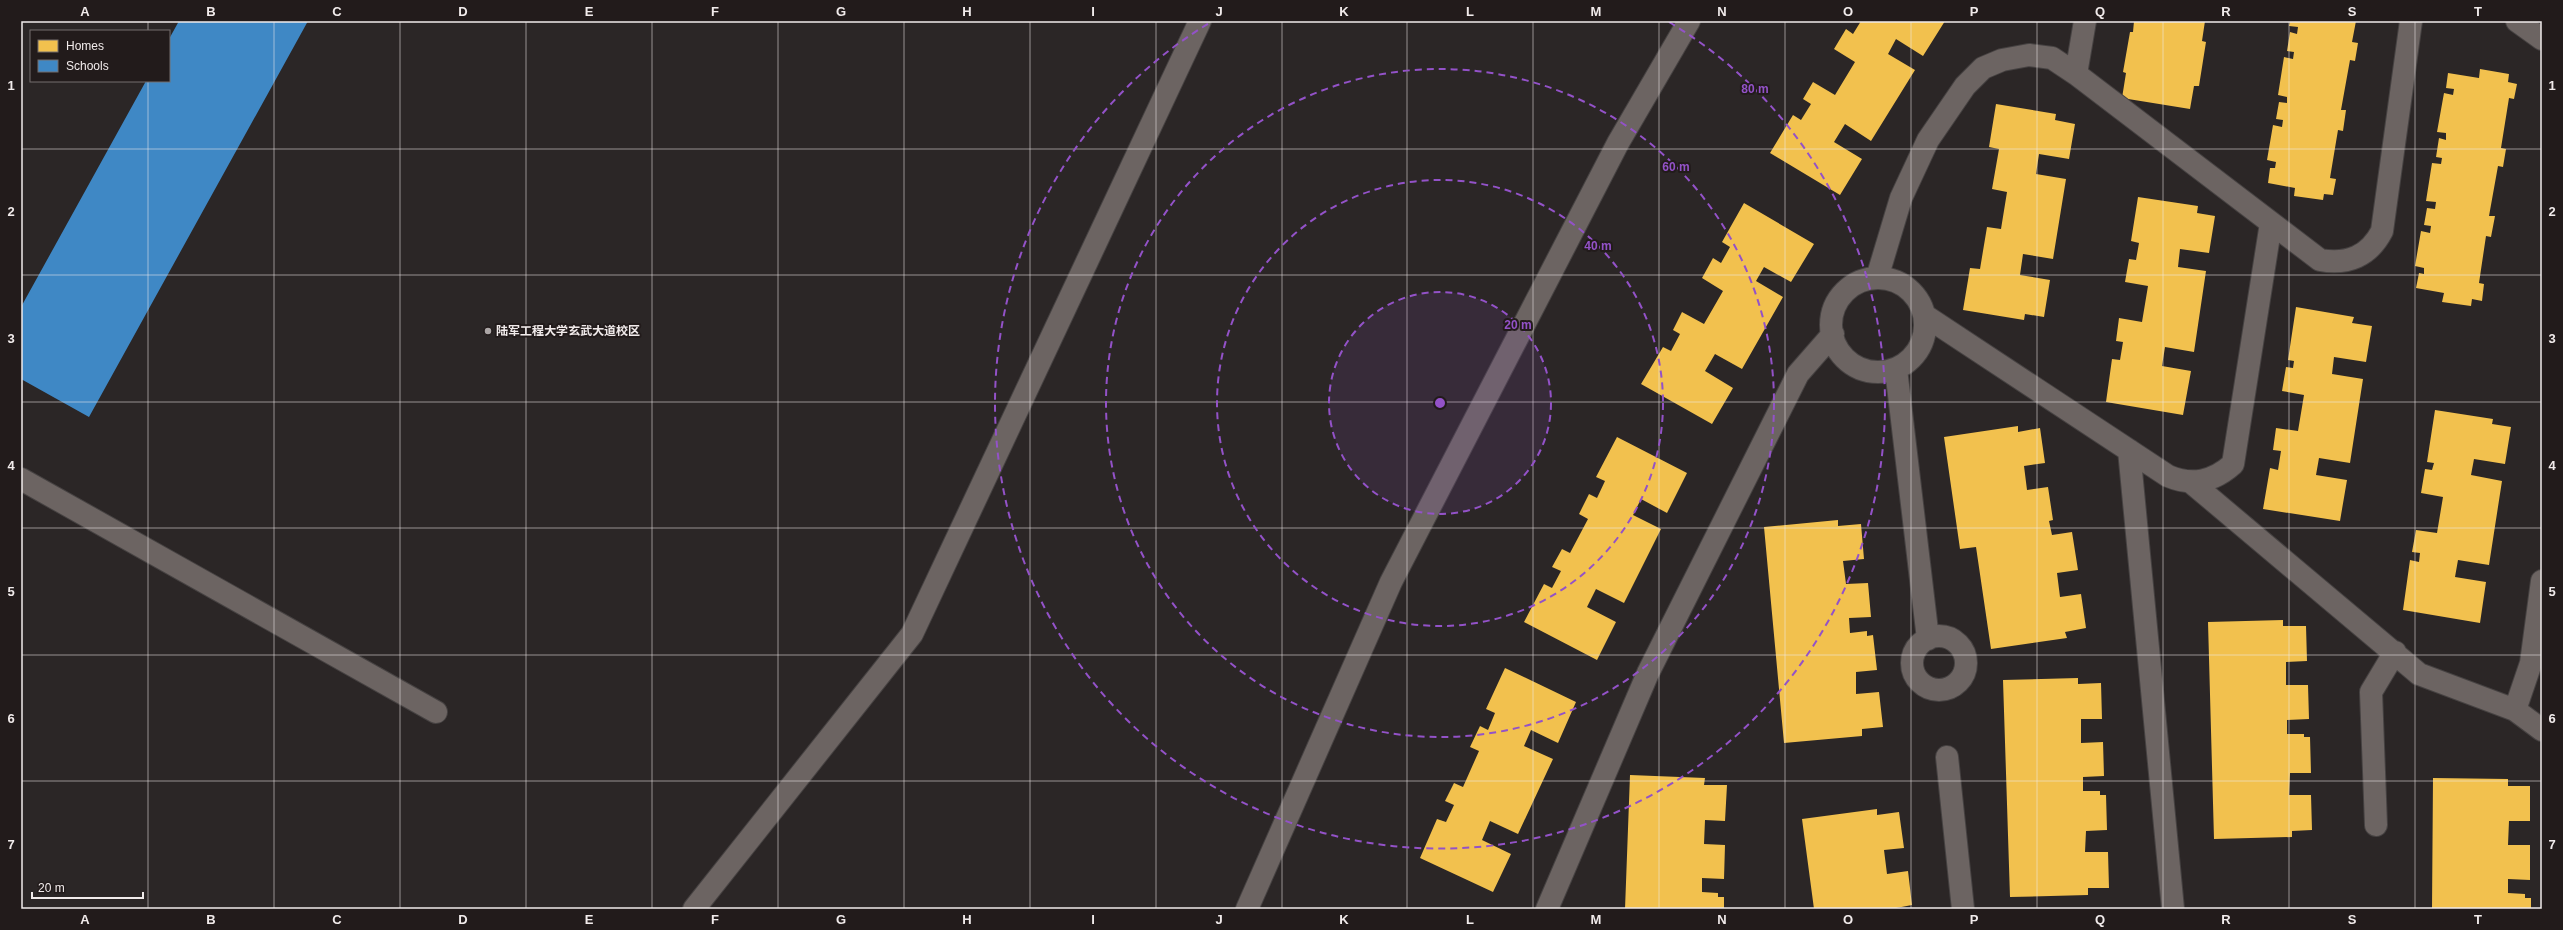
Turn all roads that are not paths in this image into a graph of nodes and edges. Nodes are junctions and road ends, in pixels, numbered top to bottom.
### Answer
1 (1200, 21) edge
2 (1689, 21) edge
3 (2085, 21) edge
4 (2411, 21) edge
5 (2517, 21) edge
6 (2542, 39) edge
7 (2076, 74) junction
8 (2271, 223) junction
9 (1877, 278) junction
10 (1924, 315) junction
11 (1832, 334) junction
12 (1896, 369) junction
13 (2129, 450) junction
14 (21, 479) edge
15 (2192, 482) junction
16 (2542, 581) edge
17 (1928, 639) dead end
18 (2394, 652) junction
19 (2515, 710) junction
20 (436, 712) dead end
21 (2542, 730) edge
22 (1947, 757) dead end
23 (2376, 825) dead end
24 (694, 909) edge
25 (1247, 909) edge
26 (1546, 909) edge
27 (1963, 909) edge
28 (2173, 909) edge

1 - 24 street
2 - 25 street
3 - 7 street
4 - 8 street
5 - 6 street
7 - 8 street
7 - 9 street
8 - 15 street
9 - 10 street
9 - 11 street
10 - 12 street
10 - 13 street
11 - 12 street
11 - 26 street
12 - 17 street
13 - 15 street
13 - 28 street
14 - 20 street
15 - 18 street
16 - 19 street
18 - 19 street
18 - 23 street
19 - 21 street
22 - 27 street

